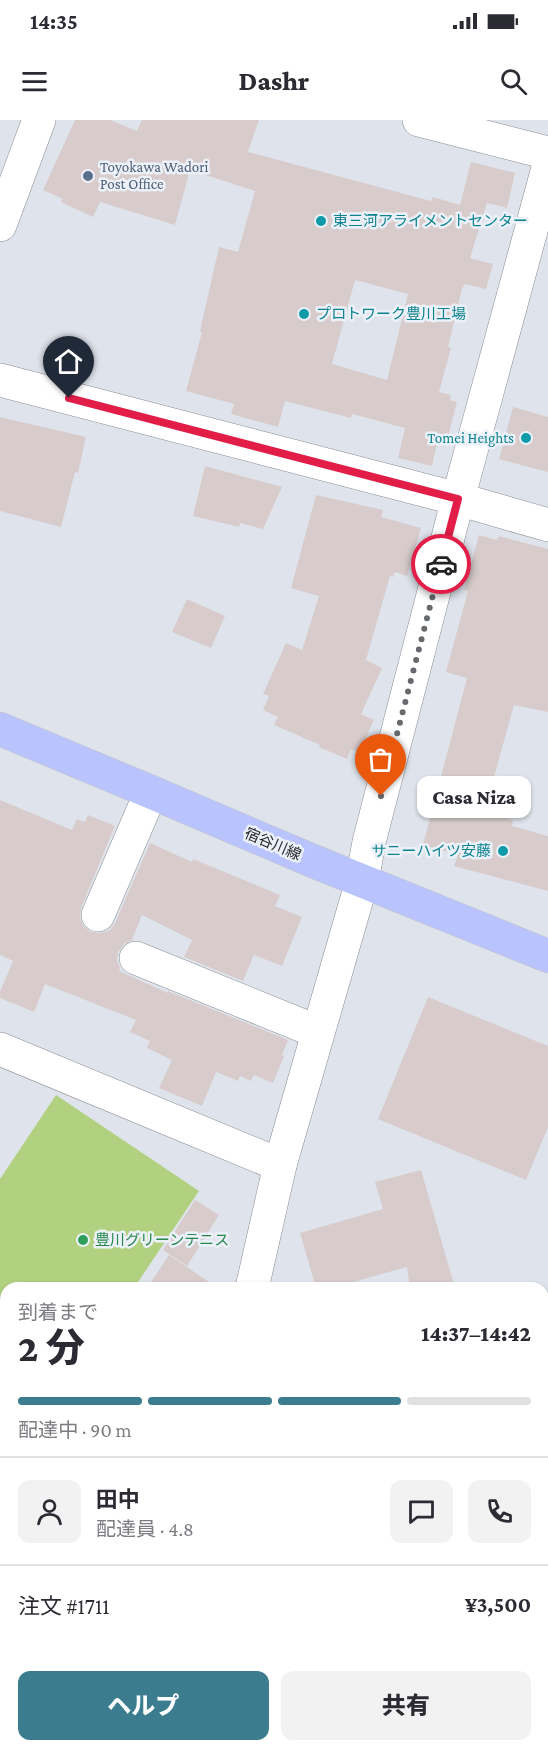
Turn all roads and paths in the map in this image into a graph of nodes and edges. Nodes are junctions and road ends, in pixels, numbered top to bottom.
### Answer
1 (39, 120) edge
2 (418, 120) edge
3 (548, 153) edge
4 (548, 168) edge
5 (0, 225) edge
6 (0, 380) edge
7 (458, 499) junction
8 (548, 525) edge
9 (0, 729) edge
10 (151, 792) junction
11 (362, 881) junction
12 (98, 915) dead end
13 (548, 956) edge
14 (136, 958) dead end
15 (318, 1032) junction
16 (0, 1049) edge
17 (280, 1165) junction
18 (253, 1282) edge

1 - 5 street
2 - 3 street
4 - 7 street
6 - 7 street
7 - 8 street
7 - 11 street
9 - 10 main road, 宿谷川線
10 - 11 main road, 宿谷川線
10 - 12 street
11 - 13 main road, 宿谷川線
11 - 15 street
14 - 15 street
15 - 17 street
16 - 17 street
17 - 18 street

